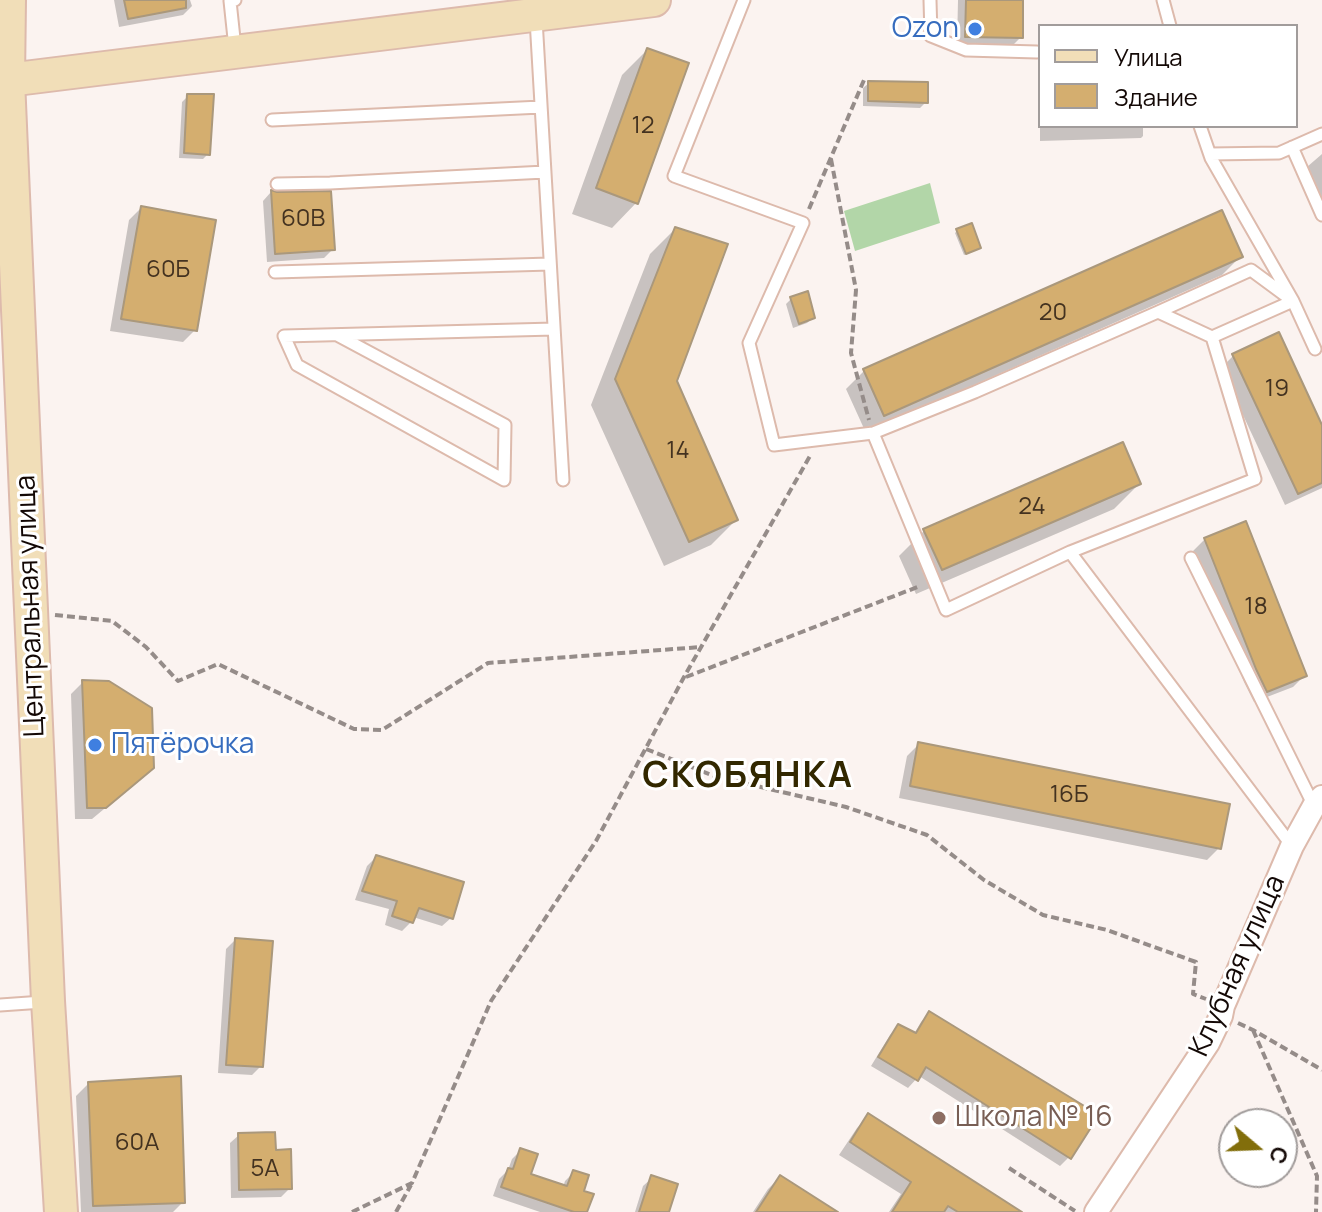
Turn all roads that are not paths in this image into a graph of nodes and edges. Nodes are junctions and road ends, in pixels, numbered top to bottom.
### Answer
1 (9, 0) edge
2 (235, 0) edge
3 (654, 0) edge
4 (744, 0) edge
5 (930, 0) edge
6 (1163, 0) edge
7 (536, 15) junction
8 (1169, 24) edge
9 (236, 52) junction
10 (1037, 52) dead end
11 (4, 80) edge
12 (541, 107) junction
13 (272, 120) dead end
14 (1201, 128) edge
15 (1322, 134) edge
16 (1292, 147) junction
17 (1210, 154) junction
18 (545, 172) junction
19 (277, 184) dead end
20 (1322, 215) edge
21 (550, 264) junction
22 (275, 272) dead end
23 (1293, 301) junction
24 (1158, 312) junction
25 (554, 329) junction
26 (337, 335) junction
27 (1212, 337) junction
28 (1315, 349) dead end
29 (873, 433) junction
30 (563, 480) dead end
31 (1070, 552) junction
32 (1191, 558) dead end
33 (1318, 802) edge
34 (1292, 846) junction
35 (48, 1001) junction
36 (0, 1005) edge
37 (61, 1212) edge
38 (1096, 1212) edge

1 - 11 main road, Центральная улица
2 - 9 lane
3 - 7 main road
4 - 29 lane
5 - 10 lane
6 - 8 lane
7 - 9 main road
7 - 12 lane
9 - 11 main road
11 - 35 main road, Центральная улица
12 - 13 lane
12 - 18 lane
14 - 17 lane
15 - 16 lane
16 - 17 lane
16 - 20 lane
17 - 23 lane
18 - 19 lane
18 - 21 lane
21 - 22 lane
21 - 25 lane
23 - 24 lane
23 - 27 lane
23 - 28 lane
24 - 27 lane
24 - 29 lane
25 - 26 lane
25 - 30 lane
26 - 26 lane
27 - 31 lane
29 - 31 lane
31 - 34 lane
32 - 33 lane
33 - 34 street, Клубная улица
34 - 38 street, Клубная улица
35 - 36 lane
35 - 37 main road, Центральная улица

